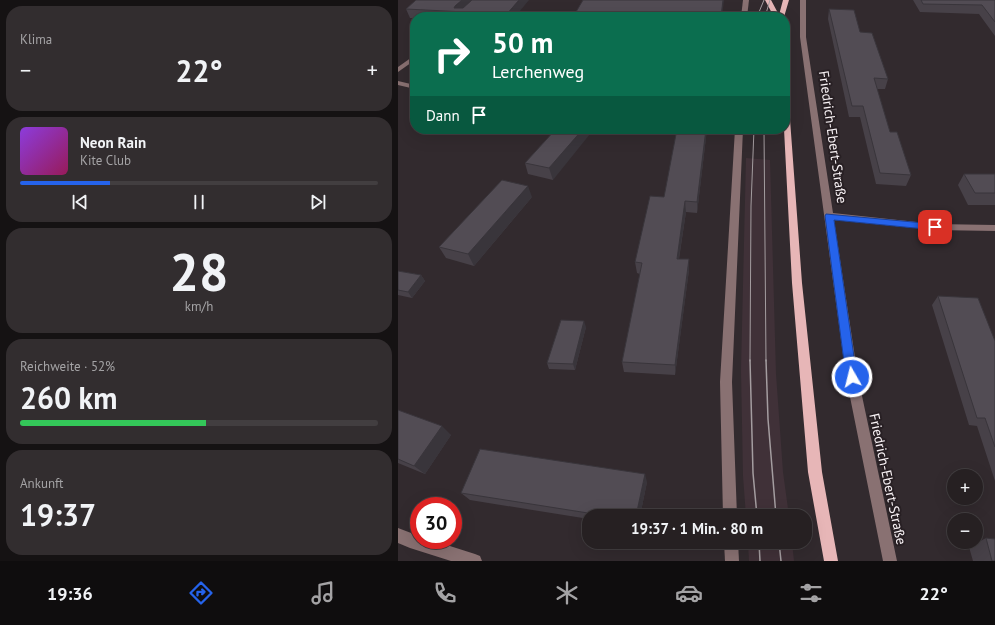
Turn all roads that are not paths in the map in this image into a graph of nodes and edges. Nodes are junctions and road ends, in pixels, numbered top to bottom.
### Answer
1 (746, 0) edge
2 (768, 0) edge
3 (786, 0) edge
4 (803, 0) edge
5 (745, 12) edge
6 (774, 12) edge
7 (782, 12) edge
8 (410, 61) edge
9 (398, 70) edge
10 (398, 83) edge
11 (410, 86) edge
12 (739, 134) edge
13 (788, 134) edge
14 (829, 216) junction
15 (995, 228) edge
16 (730, 509) edge
17 (398, 535) edge
18 (731, 549) edge
19 (475, 561) edge
20 (732, 561) edge
21 (831, 561) edge
22 (890, 561) edge

1 - 5 street
2 - 6 main road
3 - 7 main road
4 - 14 street, Friedrich-Ebert-Straße
8 - 9 street
10 - 11 street
12 - 16 street
13 - 21 main road
14 - 15 street
14 - 22 street, Friedrich-Ebert-Straße
17 - 19 street
18 - 20 street

